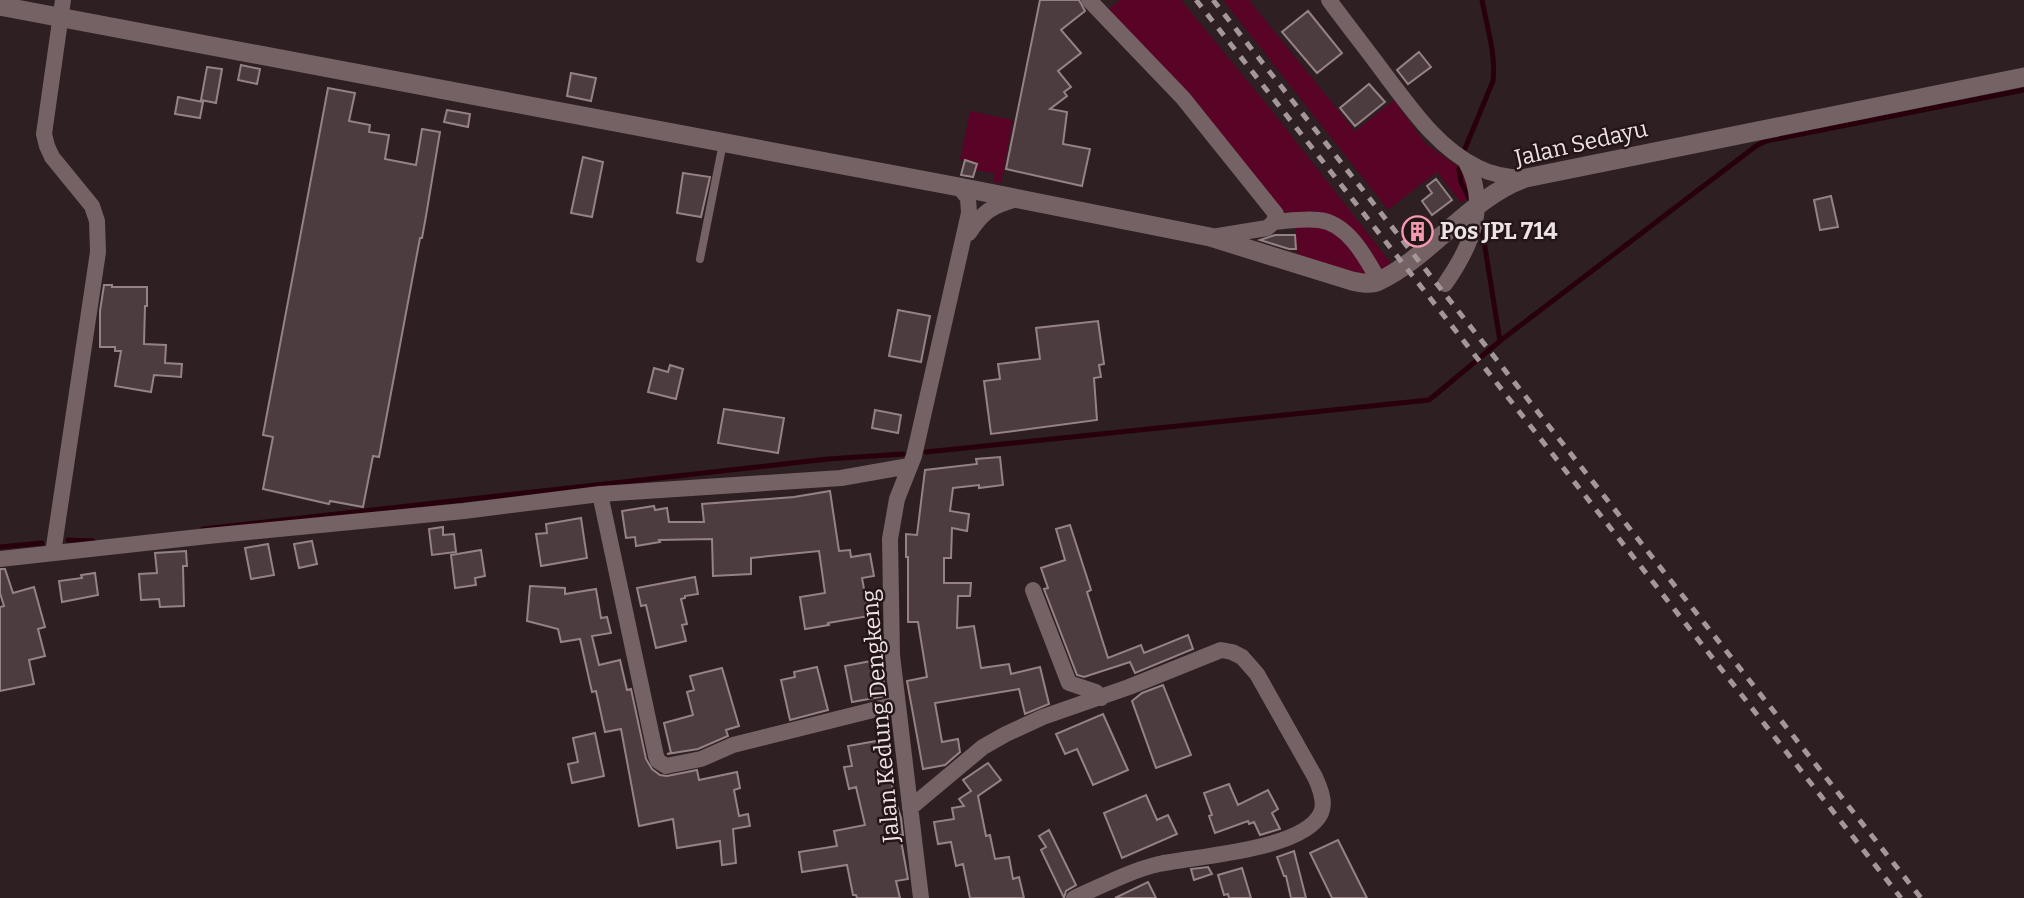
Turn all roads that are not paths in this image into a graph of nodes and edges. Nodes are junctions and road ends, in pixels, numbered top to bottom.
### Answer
1 (1089, 0) edge
2 (1329, 0) edge
3 (0, 6) edge
4 (62, 9) edge
5 (2024, 77) edge
6 (723, 143) junction
7 (1466, 162) junction
8 (1526, 178) junction
9 (959, 187) junction
10 (1017, 199) junction
11 (1478, 207) junction
12 (1274, 222) junction
13 (1210, 237) junction
14 (963, 244) junction
15 (699, 259) dead end
16 (1379, 281) junction
17 (1446, 284) dead end
18 (909, 466) junction
19 (600, 495) junction
20 (53, 553) junction
21 (0, 559) edge
22 (1034, 590) dead end
23 (1101, 698) junction
24 (897, 704) junction
25 (911, 808) junction
26 (921, 898) edge
27 (1074, 898) edge

1 - 12 street
2 - 7 street
3 - 4 street
4 - 6 street
4 - 20 street
5 - 8 street, Jalan Sedayu
6 - 9 street
6 - 15 lane
7 - 8 street
7 - 11 street
8 - 11 street, Jalan Sedayu
9 - 10 street
9 - 14 street, Jalan Kedung Dengkeng
10 - 13 street
10 - 14 street
11 - 16 street, Jalan Sedayu
11 - 17 street
12 - 13 street
12 - 16 street
13 - 16 street
14 - 18 street, Jalan Kedung Dengkeng
18 - 19 street
18 - 24 street, Jalan Kedung Dengkeng
19 - 20 street
19 - 24 street
20 - 21 street
22 - 23 street
23 - 25 street
23 - 27 street
24 - 25 street, Jalan Kedung Dengkeng
25 - 26 street, Jalan Kedung Dengkeng

